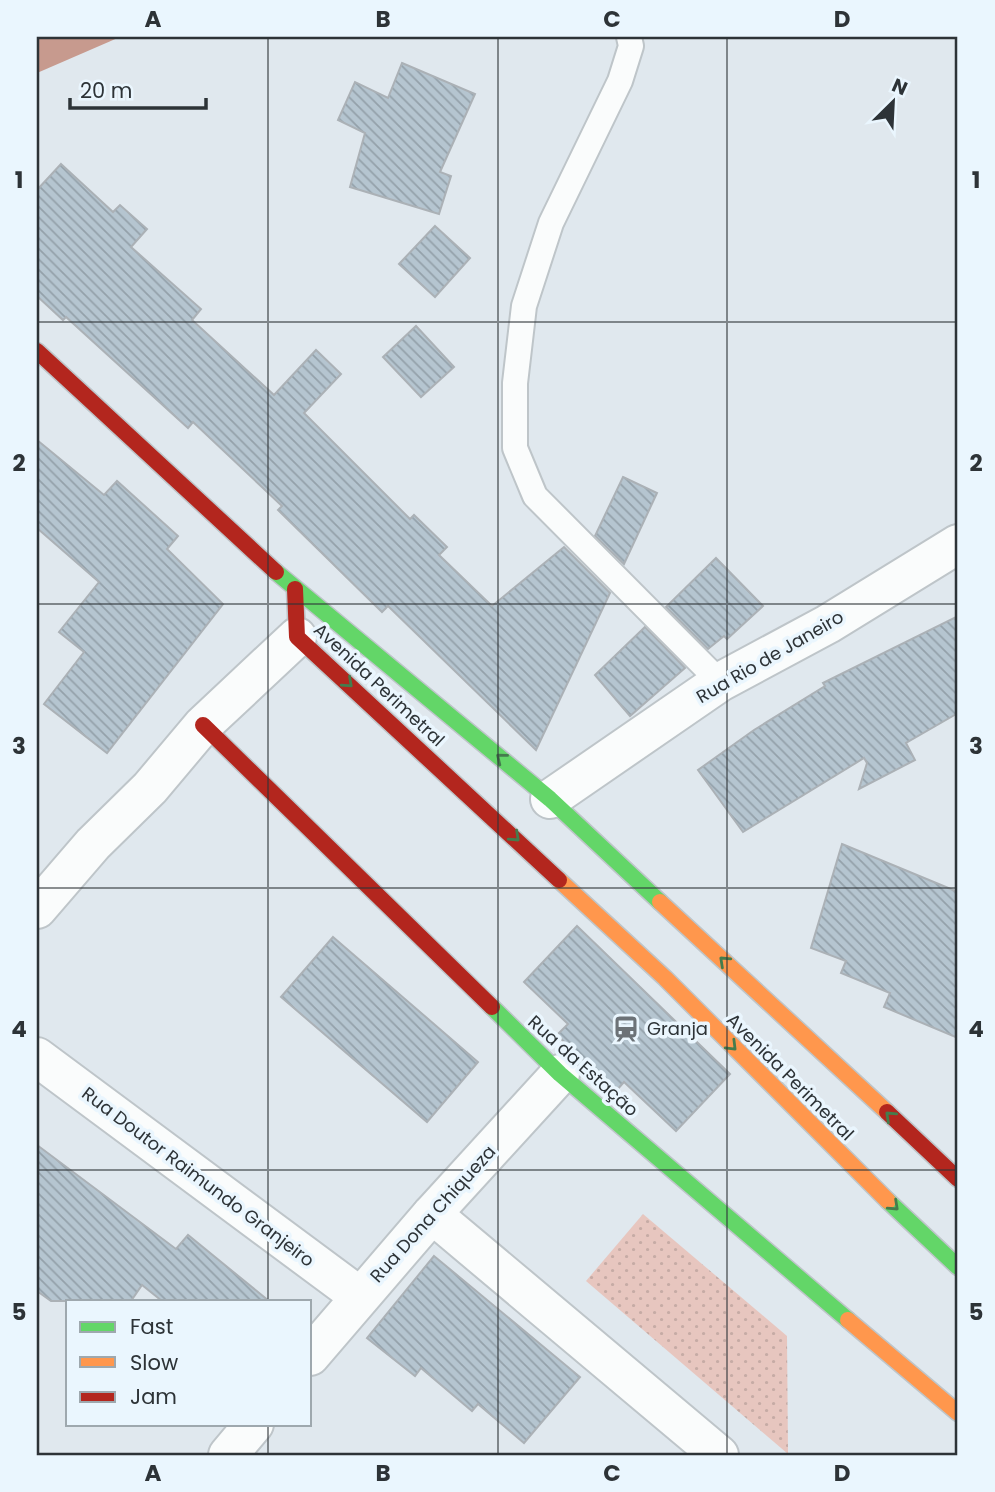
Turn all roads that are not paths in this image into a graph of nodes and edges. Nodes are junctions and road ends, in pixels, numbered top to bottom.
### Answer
1 (629, 37) edge
2 (37, 351) edge
3 (958, 544) edge
4 (295, 589) junction
5 (297, 637) junction
6 (720, 682) junction
7 (202, 725) junction
8 (550, 799) junction
9 (37, 909) edge
10 (37, 1057) edge
11 (560, 1074) junction
12 (958, 1179) edge
13 (432, 1214) junction
14 (958, 1267) edge
15 (359, 1296) junction
16 (312, 1354) edge
17 (958, 1413) edge
18 (252, 1426) edge
19 (228, 1455) edge
20 (719, 1455) edge

1 - 6 lane
2 - 4 street
3 - 6 street, Rua Rio de Janeiro
4 - 5 street, Avenida Perimetral
8 -> 4 street, Avenida Perimetral
5 - 7 street
5 -> 14 street, Avenida Perimetral
6 - 8 street, Rua Rio de Janeiro
7 - 9 street
7 - 11 street, Rua da Estação
12 -> 8 street, Avenida Perimetral
10 - 15 street, Rua Doutor Raimundo Granjeiro
11 - 13 street, Rua Dona Chiqueza
11 - 17 street, Rua da Estação
13 - 15 street, Rua Dona Chiqueza
13 - 20 street
15 - 16 street, Rua Dona Chiqueza
18 - 19 street

